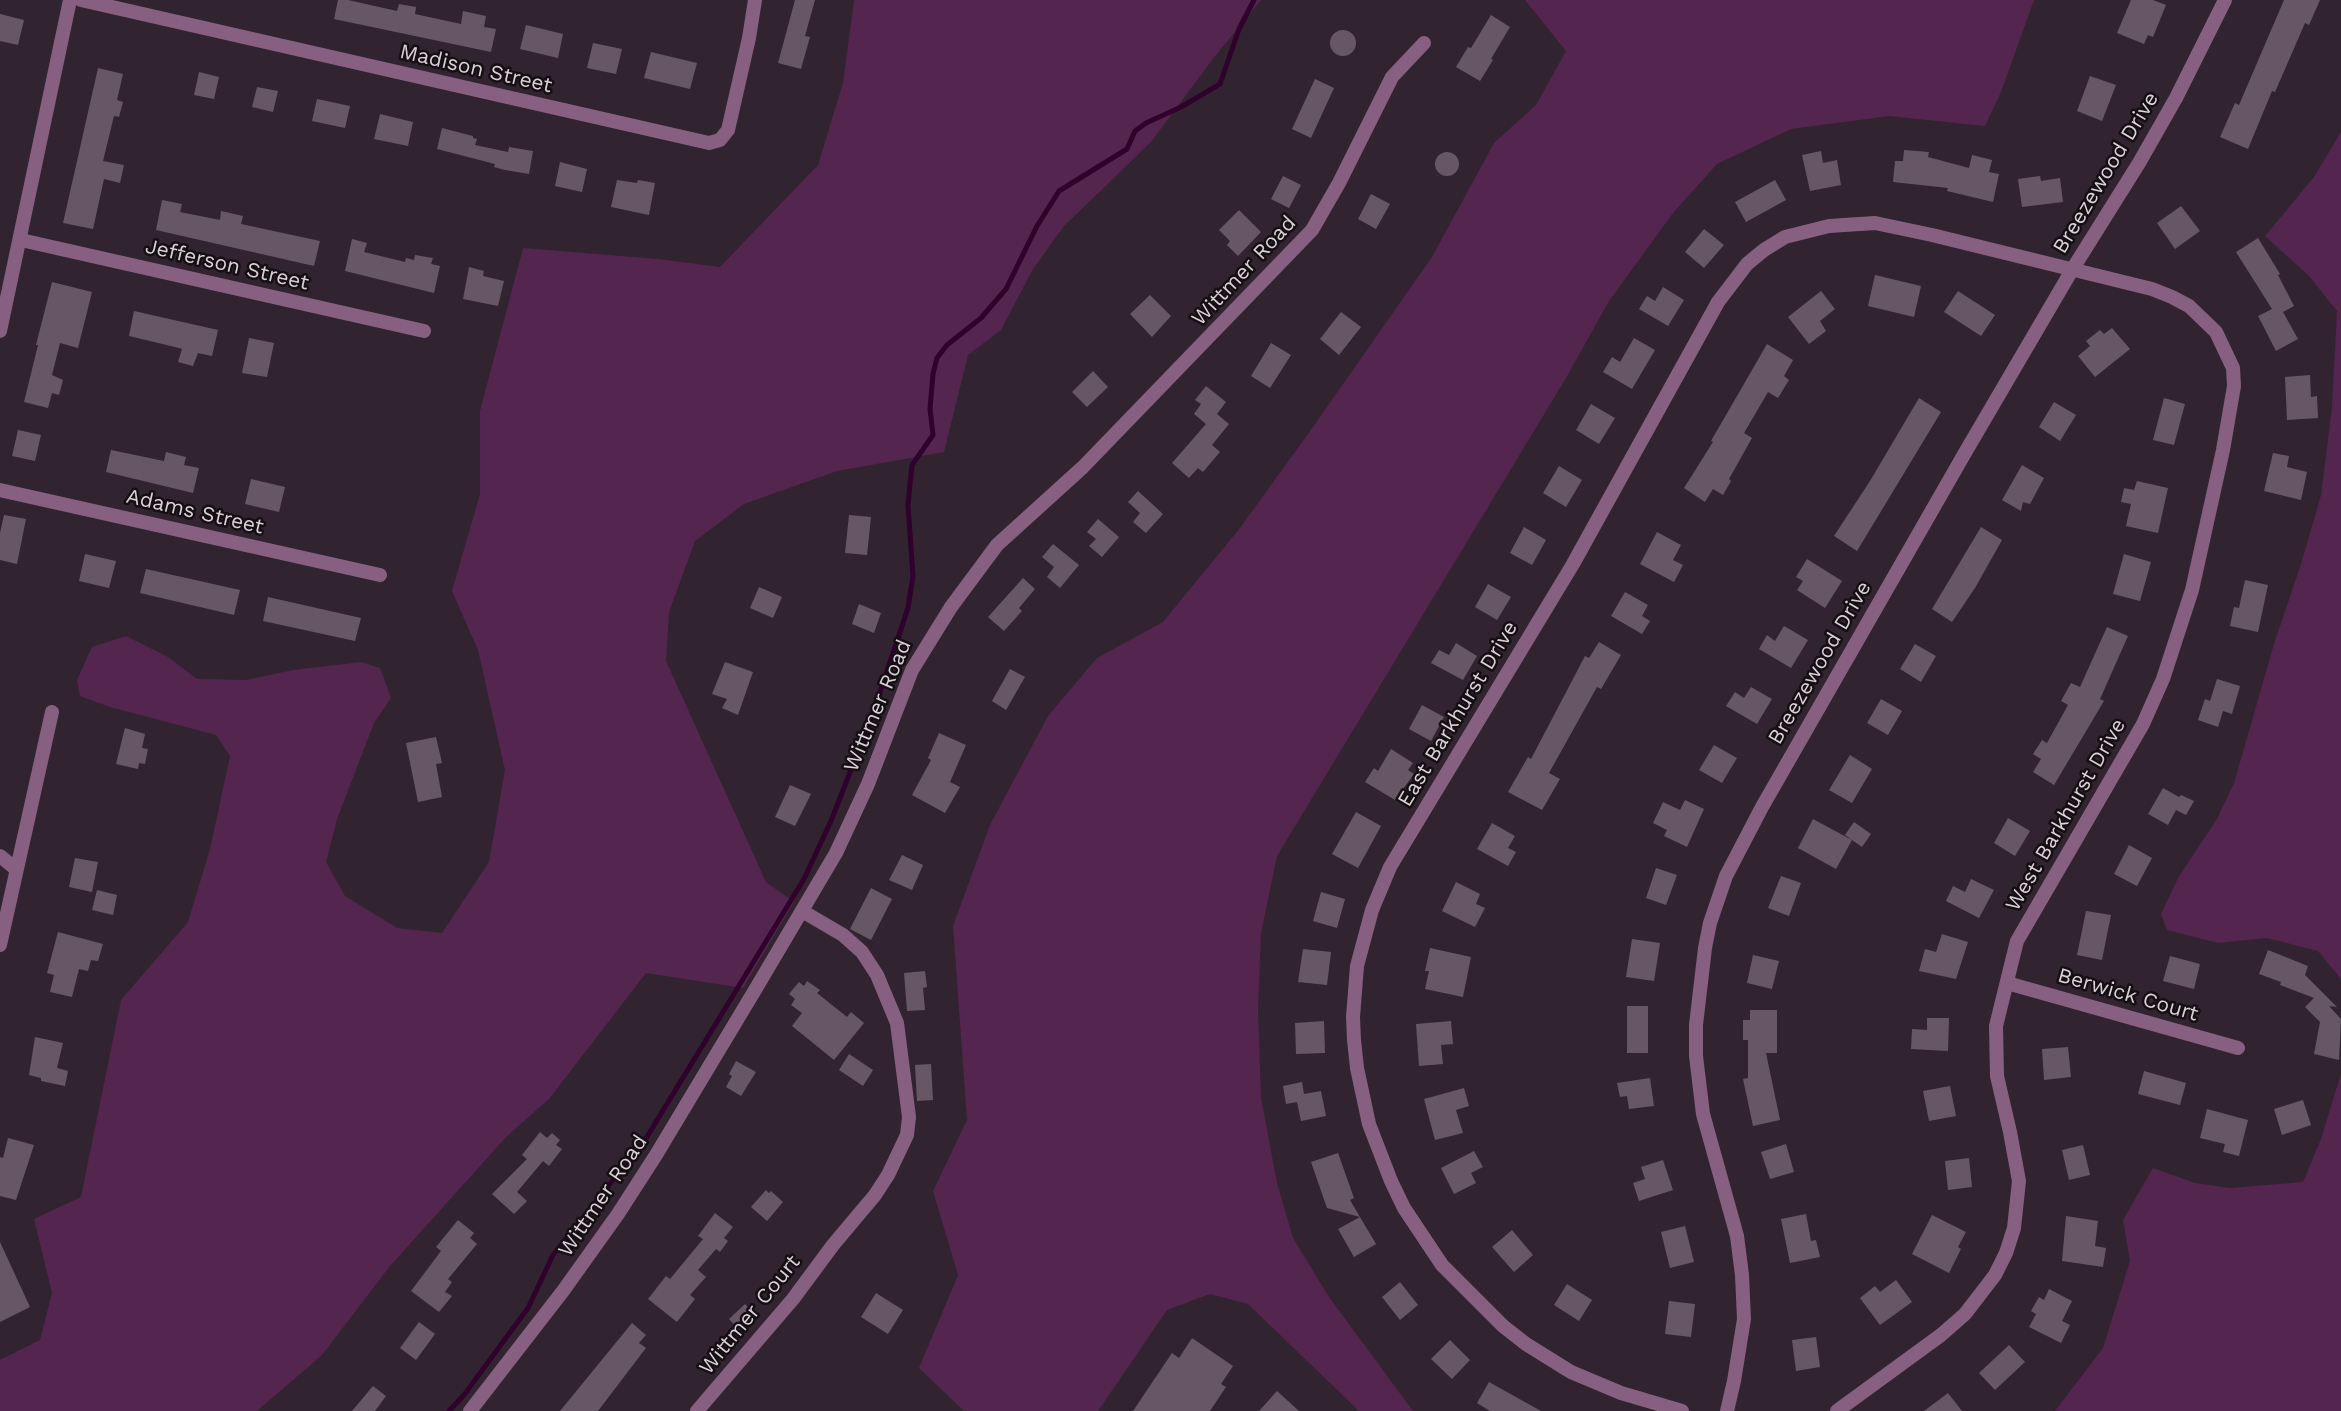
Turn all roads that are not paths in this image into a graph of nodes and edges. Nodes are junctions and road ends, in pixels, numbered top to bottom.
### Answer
1 (70, 0) edge
2 (81, 0) edge
3 (755, 0) edge
4 (2225, 0) edge
5 (1424, 43) dead end
6 (21, 240) junction
7 (2072, 270) junction
8 (0, 331) edge
9 (424, 331) dead end
10 (0, 490) edge
11 (380, 575) dead end
12 (52, 712) dead end
13 (0, 856) edge
14 (16, 869) junction
15 (802, 912) junction
16 (0, 945) edge
17 (2007, 983) junction
18 (2238, 1048) dead end
19 (470, 1411) edge
20 (697, 1411) edge
21 (1682, 1411) edge
22 (1727, 1411) edge
23 (1837, 1411) edge

1 - 6 street
2 - 3 street, Madison Street
4 - 7 street, Breezewood Drive
5 - 15 street, Wittmer Road
6 - 8 street
6 - 9 street, Jefferson Street
7 - 17 street, West Barkhurst Drive
7 - 21 street, East Barkhurst Drive
7 - 22 street, Breezewood Drive
10 - 11 street, Adams Street
12 - 14 street
13 - 14 street
14 - 16 street
15 - 19 street, Wittmer Road
15 - 20 street, Wittmer Court
17 - 18 street, Berwick Court
17 - 23 street, West Barkhurst Drive

